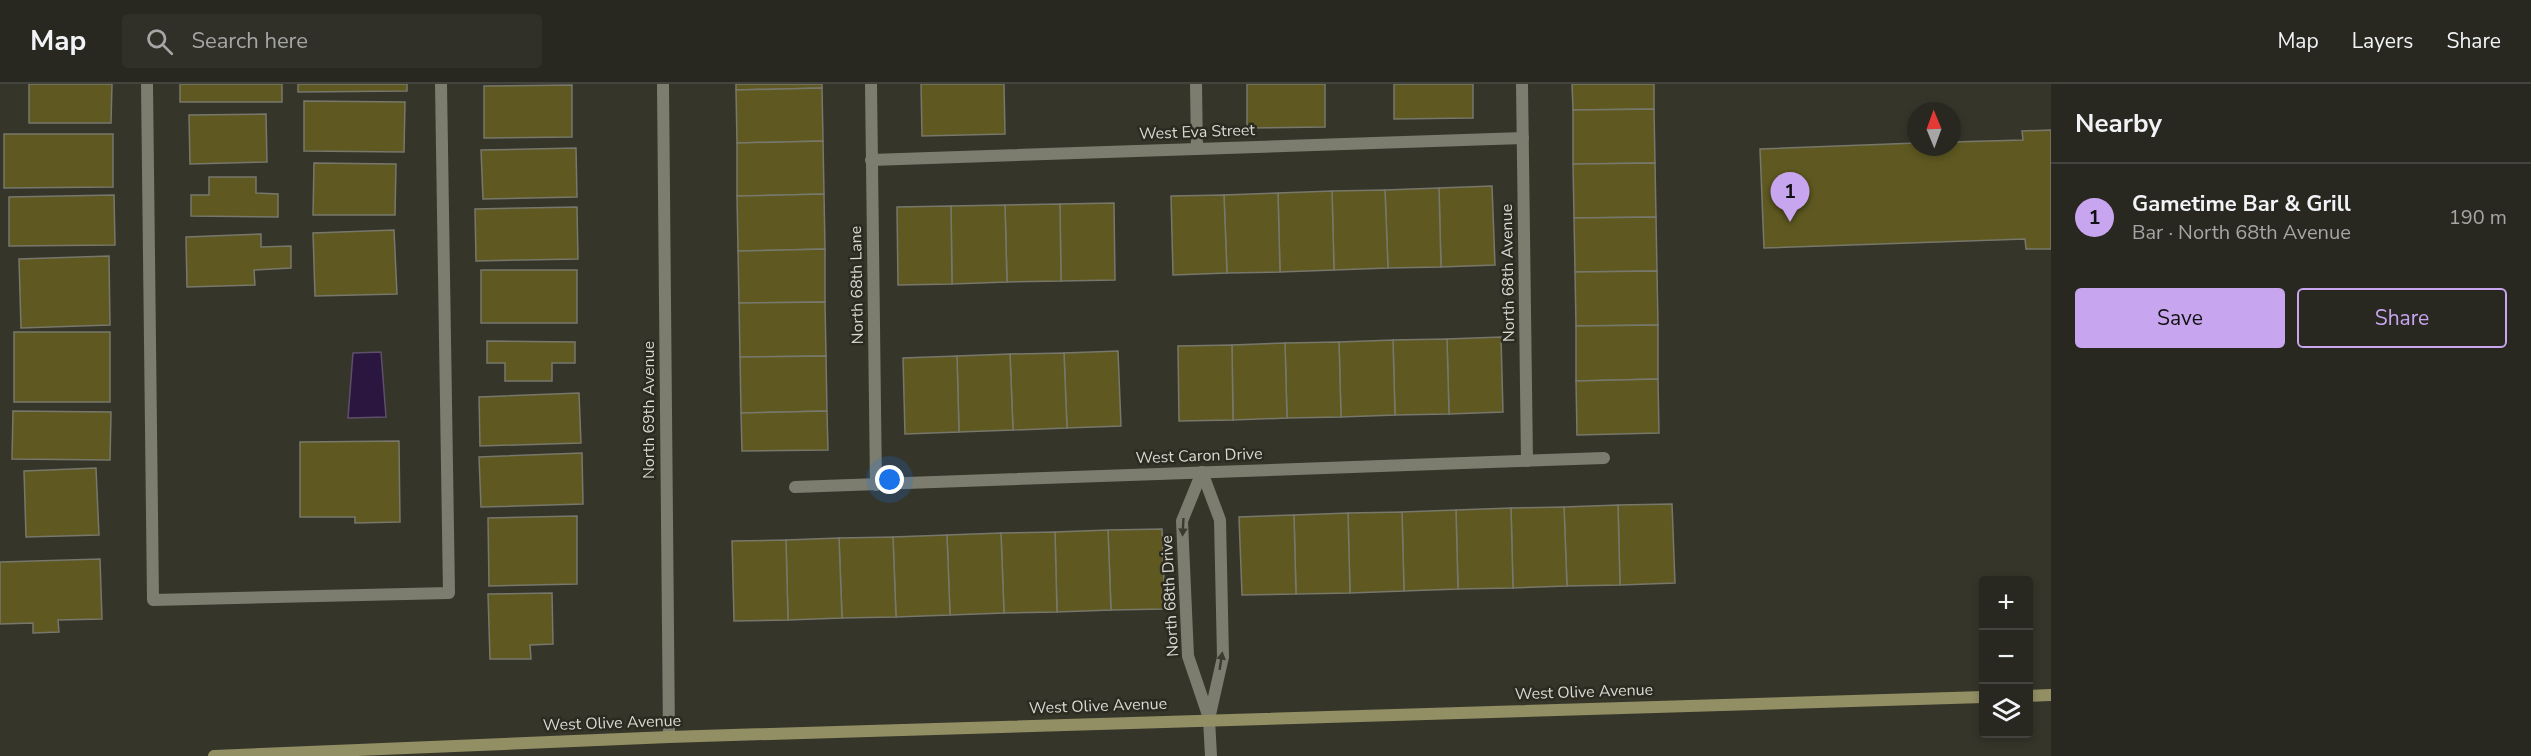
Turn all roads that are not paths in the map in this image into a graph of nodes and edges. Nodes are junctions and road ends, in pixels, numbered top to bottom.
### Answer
1 (147, 84) edge
2 (441, 84) edge
3 (663, 84) edge
4 (870, 84) edge
5 (1196, 84) edge
6 (1522, 84) edge
7 (1523, 138) junction
8 (1197, 149) junction
9 (871, 160) junction
10 (1604, 458) dead end
11 (1527, 461) junction
12 (1202, 472) junction
13 (876, 485) junction
14 (795, 488) dead end
15 (2051, 695) edge
16 (2033, 696) edge
17 (1979, 697) edge
18 (1209, 719) junction
19 (669, 736) junction
20 (214, 756) edge
21 (1211, 756) edge

1 - 2 street
3 - 19 street, North 69th Avenue
4 - 9 street, North 68th Lane
5 - 8 street
6 - 7 street, North 68th Avenue
7 - 8 street, West Eva Street
7 - 11 street, North 68th Avenue
8 - 9 street, West Eva Street
9 - 13 street, North 68th Lane
10 - 11 street, West Caron Drive
11 - 12 street, West Caron Drive
12 - 13 street, West Caron Drive
18 -> 12 street, North 68th Drive
12 -> 18 street, North 68th Drive
13 - 14 street, West Caron Drive
15 - 16 main road
17 - 18 main road, West Olive Avenue
18 - 19 main road, West Olive Avenue
18 - 21 street, North 68th Drive
19 - 20 main road, West Olive Avenue

